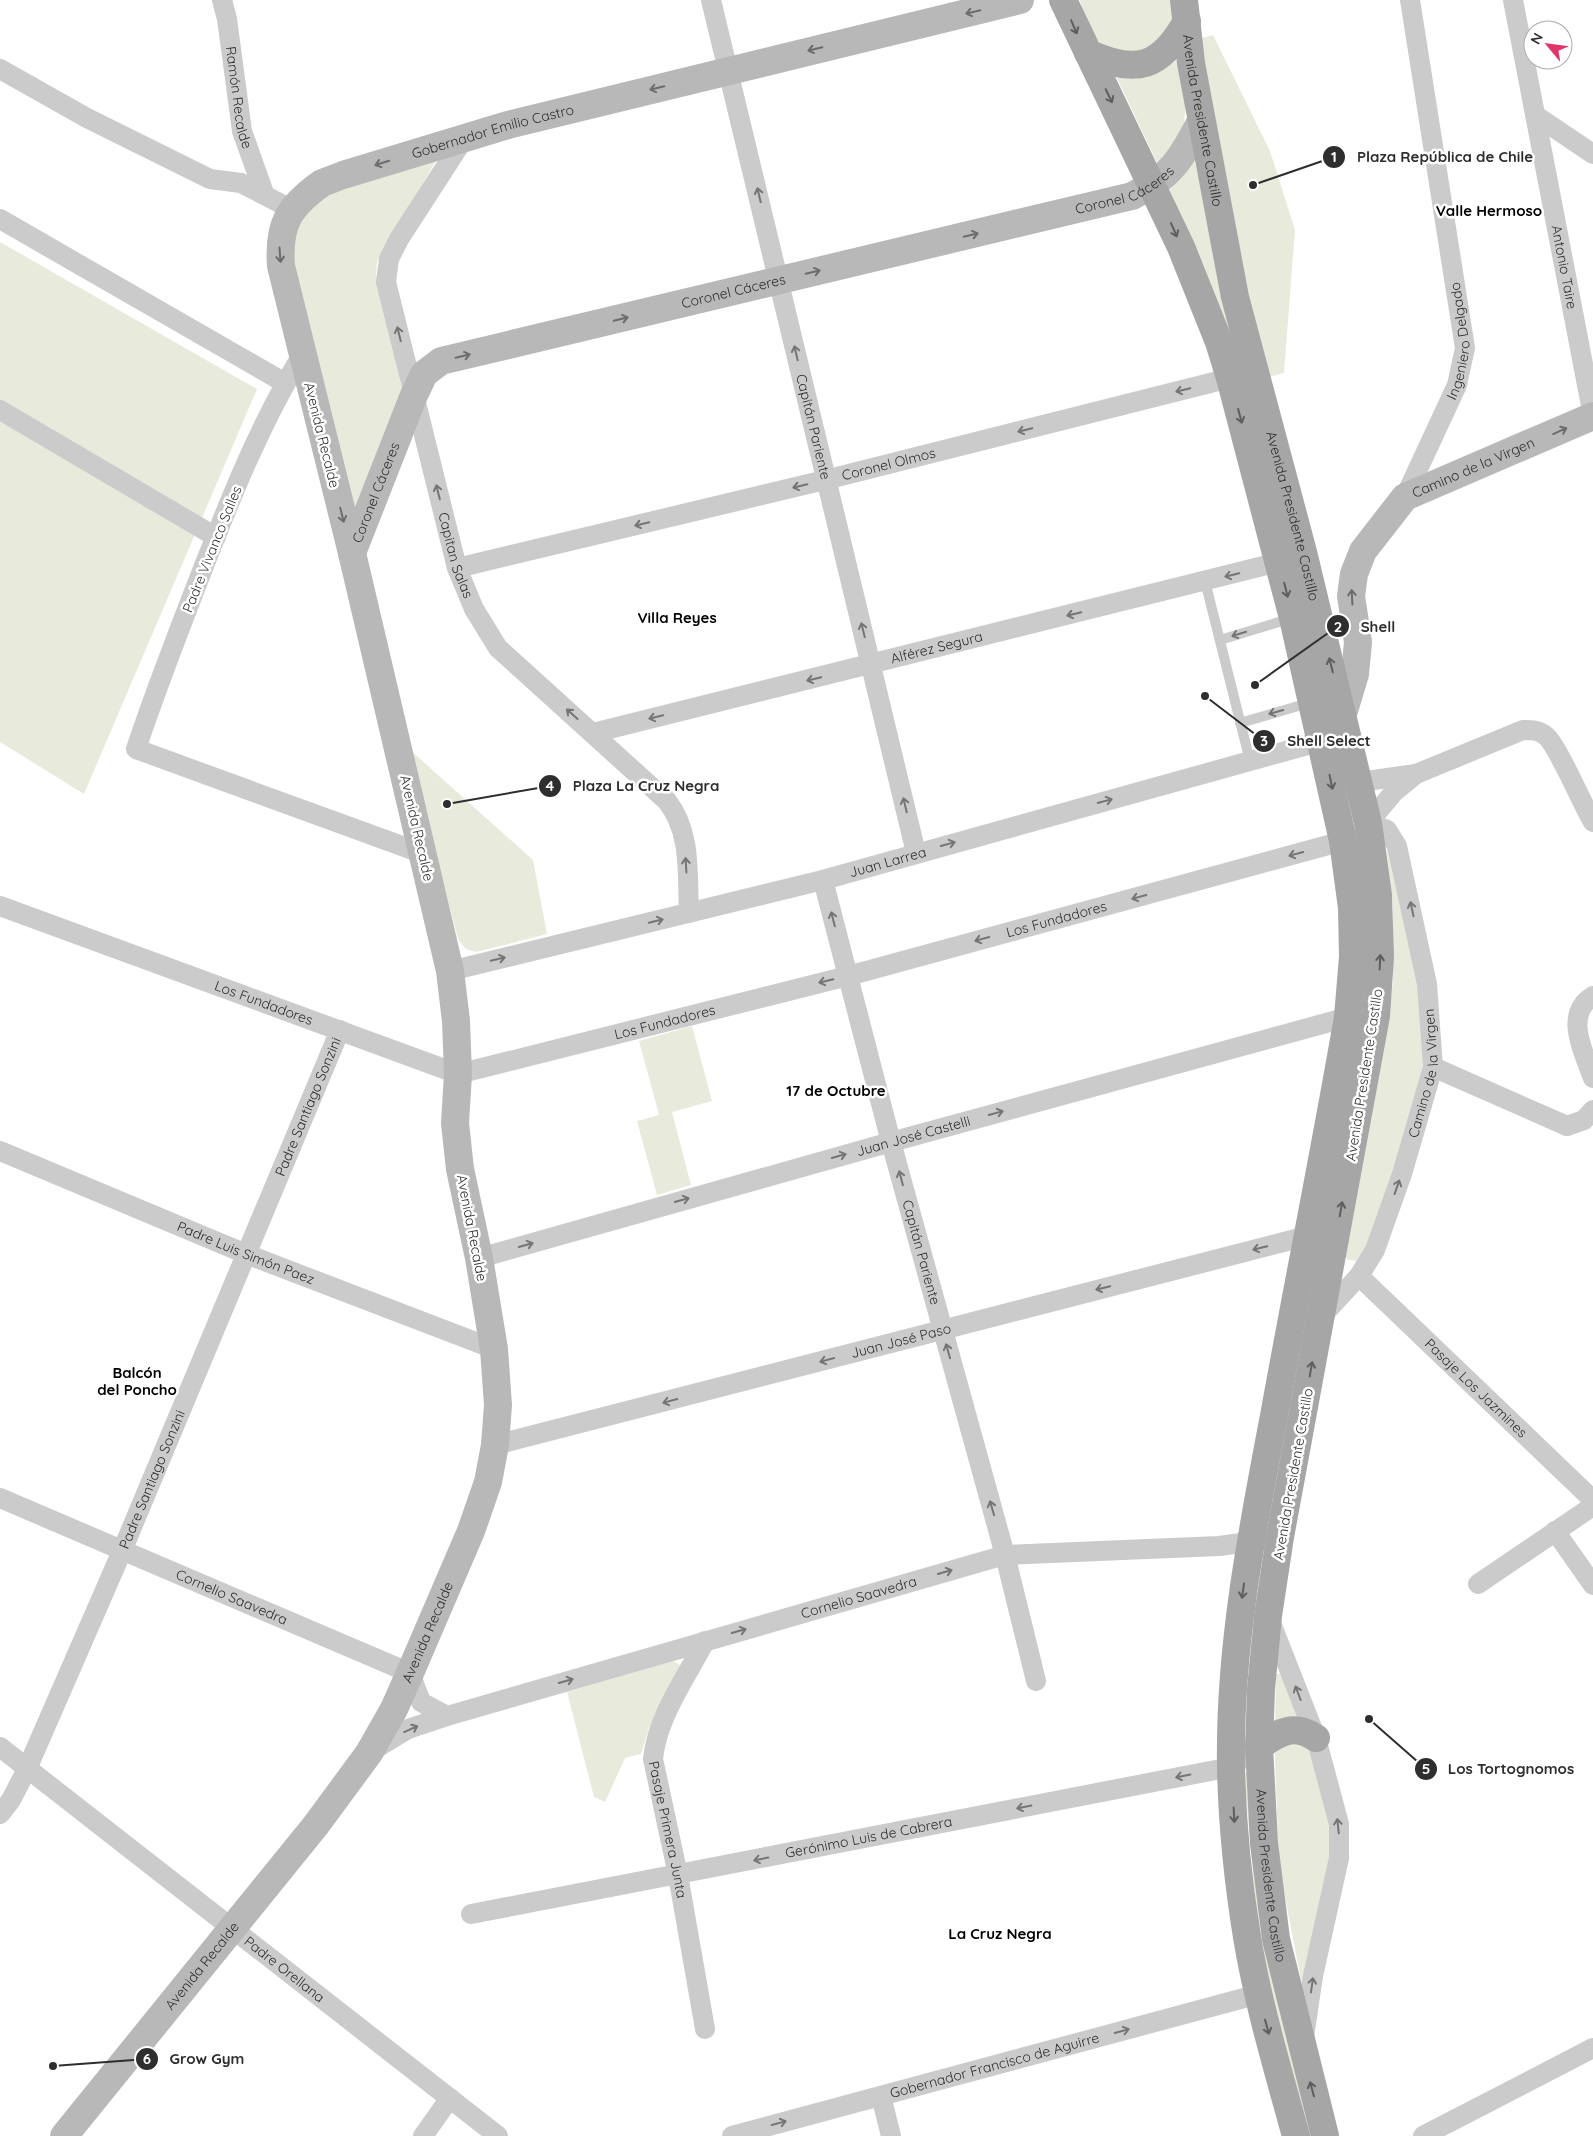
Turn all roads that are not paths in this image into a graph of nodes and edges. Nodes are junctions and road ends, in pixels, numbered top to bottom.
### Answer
1 (222, 0) edge
2 (711, 0) edge
3 (1020, 0) edge
4 (1063, 0) edge
5 (1410, 0) edge
6 (1513, 0) edge
7 (1185, 11) edge
8 (1088, 52) junction
9 (0, 69) edge
10 (729, 70) junction
11 (1535, 115) junction
12 (1201, 121) junction
13 (465, 137) junction
14 (1593, 154) edge
15 (1154, 186) junction
16 (264, 193) junction
17 (291, 209) junction
18 (0, 219) edge
19 (779, 280) junction
20 (302, 355) junction
21 (1230, 378) junction
22 (285, 383) junction
23 (414, 395) junction
24 (0, 410) edge
25 (1593, 416) edge
26 (825, 480) junction
27 (1405, 497) junction
28 (216, 536) junction
29 (352, 553) junction
30 (1279, 562) junction
31 (457, 568) junction
32 (1205, 581) junction
33 (1293, 618) junction
34 (1220, 640) junction
35 (872, 664) junction
36 (1313, 702) junction
37 (1343, 714) junction
38 (1240, 723) junction
39 (593, 733) junction
40 (1322, 741) junction
41 (1250, 761) junction
42 (1416, 774) junction
43 (1359, 782) junction
44 (1588, 801) edge
45 (1593, 822) edge
46 (1368, 823) junction
47 (1343, 841) junction
48 (916, 853) junction
49 (424, 854) junction
50 (824, 880) junction
51 (0, 906) edge
52 (689, 913) junction
53 (450, 971) junction
54 (848, 976) junction
55 (1593, 996) edge
56 (1348, 1017) junction
57 (340, 1030) junction
58 (1433, 1067) junction
59 (458, 1074) junction
60 (1593, 1078) edge
61 (1593, 1110) edge
62 (891, 1142) junction
63 (0, 1150) edge
64 (1307, 1236) junction
65 (246, 1254) junction
66 (479, 1258) junction
67 (1359, 1276) junction
68 (1320, 1317) junction
69 (942, 1330) junction
70 (494, 1349) junction
71 (495, 1445) junction
72 (0, 1498) edge
73 (1593, 1500) edge
74 (1593, 1506) edge
75 (1555, 1531) junction
76 (1280, 1537) junction
77 (1250, 1542) junction
78 (122, 1551) junction
79 (1005, 1555) junction
80 (1478, 1584) dead end
81 (1593, 1585) edge
82 (1268, 1616) junction
83 (705, 1641) junction
84 (410, 1673) junction
85 (1036, 1681) dead end
86 (446, 1716) junction
87 (1316, 1738) junction
88 (1259, 1746) junction
89 (0, 1747) edge
90 (368, 1753) junction
91 (1231, 1766) junction
92 (27, 1769) junction
93 (0, 1814) edge
94 (678, 1875) junction
95 (472, 1914) dead end
96 (234, 1927) junction
97 (1258, 1994) junction
98 (705, 2029) dead end
99 (1593, 2048) edge
100 (1302, 2051) junction
101 (881, 2096) junction
102 (450, 2098) junction
103 (64, 2136) edge
104 (423, 2136) edge
105 (498, 2136) edge
106 (732, 2136) edge
107 (891, 2136) edge
108 (1296, 2136) edge
109 (1325, 2136) edge
110 (1424, 2136) edge

1 - 16 street, Ramón Recalde
2 - 10 street, Capitán Pariente
3 -> 10 street, Gobernador Emilio Castro
4 -> 8 main road, Avenida Presidente Castillo
5 - 27 street, Ingeniero Delgado
6 - 11 street, Antonio Taire
7 - 8 main road
7 - 12 main road, Avenida Presidente Castillo
8 -> 15 main road, Avenida Presidente Castillo
9 - 16 street
10 -> 13 street, Gobernador Emilio Castro
19 -> 10 street, Capitán Pariente
11 - 14 street
11 - 25 street, Antonio Taire
12 - 15 street, Coronel Cáceres
37 -> 12 main road, Avenida Presidente Castillo
13 -> 17 street, Gobernador Emilio Castro
23 -> 13 street, Capitan Salas
19 -> 15 street, Coronel Cáceres
15 -> 21 main road, Avenida Presidente Castillo
16 - 17 street
17 -> 20 street, Avenida Recalde
18 - 22 street
23 -> 19 street, Coronel Cáceres
26 -> 19 street, Capitán Pariente
20 - 22 street, Padre Vivanco Salles
20 -> 29 street, Avenida Recalde
21 -> 26 street, Coronel Olmos
21 -> 30 main road, Avenida Presidente Castillo
22 - 28 street, Padre Vivanco Salles
23 - 29 street, Coronel Cáceres
31 -> 23 street, Capitan Salas
24 - 28 street
27 -> 25 street, Camino de la Virgen
26 -> 31 street, Coronel Olmos
35 -> 26 street, Capitán Pariente
37 -> 27 street, Camino de la Virgen
28 - 49 street, Padre Vivanco Salles
29 - 49 street, Avenida Recalde
30 -> 32 street, Alférez Segura
30 -> 33 main road, Avenida Presidente Castillo
39 -> 31 street, Capitan Salas
32 - 34 lane
32 -> 35 street, Alférez Segura
33 -> 34 lane
33 - 36 main road, Avenida Presidente Castillo
34 - 38 lane
35 -> 39 street, Alférez Segura
48 -> 35 street, Capitán Pariente
36 -> 38 lane
36 - 40 main road, Avenida Presidente Castillo
37 - 43 main road, Avenida Presidente Castillo
38 - 41 lane
52 -> 39 street, Capitan Salas
40 - 41 street, Juan Larrea
40 -> 47 main road, Avenida Presidente Castillo
48 -> 41 street, Juan Larrea
42 - 43 street
42 - 44 street
42 - 46 street
43 - 46 main road, Avenida Presidente Castillo
44 - 45 street
58 -> 46 street, Camino de la Virgen
68 -> 46 main road, Avenida Presidente Castillo
47 -> 54 street, Los Fundadores
47 - 56 main road, Avenida Presidente Castillo
48 - 50 street, Juan Larrea
49 - 53 street, Avenida Recalde
50 - 52 street, Juan Larrea
54 -> 50 street, Capitán Pariente
51 - 57 street, Los Fundadores
53 -> 52 street, Juan Larrea
53 - 59 street, Avenida Recalde
54 -> 59 street, Los Fundadores
54 - 62 street, Capitán Pariente
55 - 60 street
62 -> 56 street, Juan José Castelli
56 - 64 main road, Avenida Presidente Castillo
57 - 59 street, Los Fundadores
57 - 65 street, Padre Santiago Sonzini
58 - 61 street
67 -> 58 street, Camino de la Virgen
59 - 66 street, Avenida Recalde
66 -> 62 street, Juan José Castelli
69 -> 62 street, Capitán Pariente
63 - 65 street, Padre Luis Simón Paez
64 -> 69 street, Juan José Paso
64 - 77 main road, Avenida Presidente Castillo
65 - 70 street, Padre Luis Simón Paez
65 - 78 street, Padre Santiago Sonzini
66 - 70 street, Avenida Recalde
67 - 68 street, Camino de la Virgen
67 - 73 street, Pasaje Los Jazmines
76 -> 68 main road, Avenida Presidente Castillo
69 -> 71 street, Juan José Paso
79 -> 69 street, Capitán Pariente
70 - 71 street, Avenida Recalde
71 - 84 street, Avenida Recalde
72 - 78 street, Cornelio Saavedra
74 - 75 street
75 - 80 street
75 - 81 street
76 - 77 street, Cornelio Saavedra
76 - 82 main road, Avenida Presidente Castillo
77 - 79 street, Cornelio Saavedra
77 -> 91 main road, Avenida Presidente Castillo
78 - 84 street, Cornelio Saavedra
78 - 92 street, Padre Santiago Sonzini
83 -> 79 street, Cornelio Saavedra
79 - 85 street, Capitán Pariente
87 -> 82 street
82 - 88 main road, Avenida Presidente Castillo
86 -> 83 street, Cornelio Saavedra
83 - 94 street, Pasaje Primera Junta
84 - 86 street
84 - 90 street, Avenida Recalde
90 -> 86 street, Cornelio Saavedra
87 - 88 main road
100 -> 87 street
88 - 91 street, Gerónimo Luis de Cabrera
88 - 100 main road, Avenida Presidente Castillo
89 - 92 street, Padre Orellana
90 - 96 street, Avenida Recalde
91 -> 94 street, Gerónimo Luis de Cabrera
91 -> 97 main road, Avenida Presidente Castillo
92 - 93 street, Padre Santiago Sonzini
92 - 96 street, Padre Orellana
94 - 95 street, Gerónimo Luis de Cabrera
94 - 98 street, Pasaje Primera Junta
96 - 102 street, Padre Orellana
96 - 103 street, Avenida Recalde
101 -> 97 street, Gobernador Francisco de Aguirre
97 -> 108 main road, Avenida Presidente Castillo
99 - 110 street
109 -> 100 main road, Avenida Presidente Castillo
106 -> 101 street, Gobernador Francisco de Aguirre
101 - 107 street
102 - 104 street
102 - 105 street, Padre Orellana

